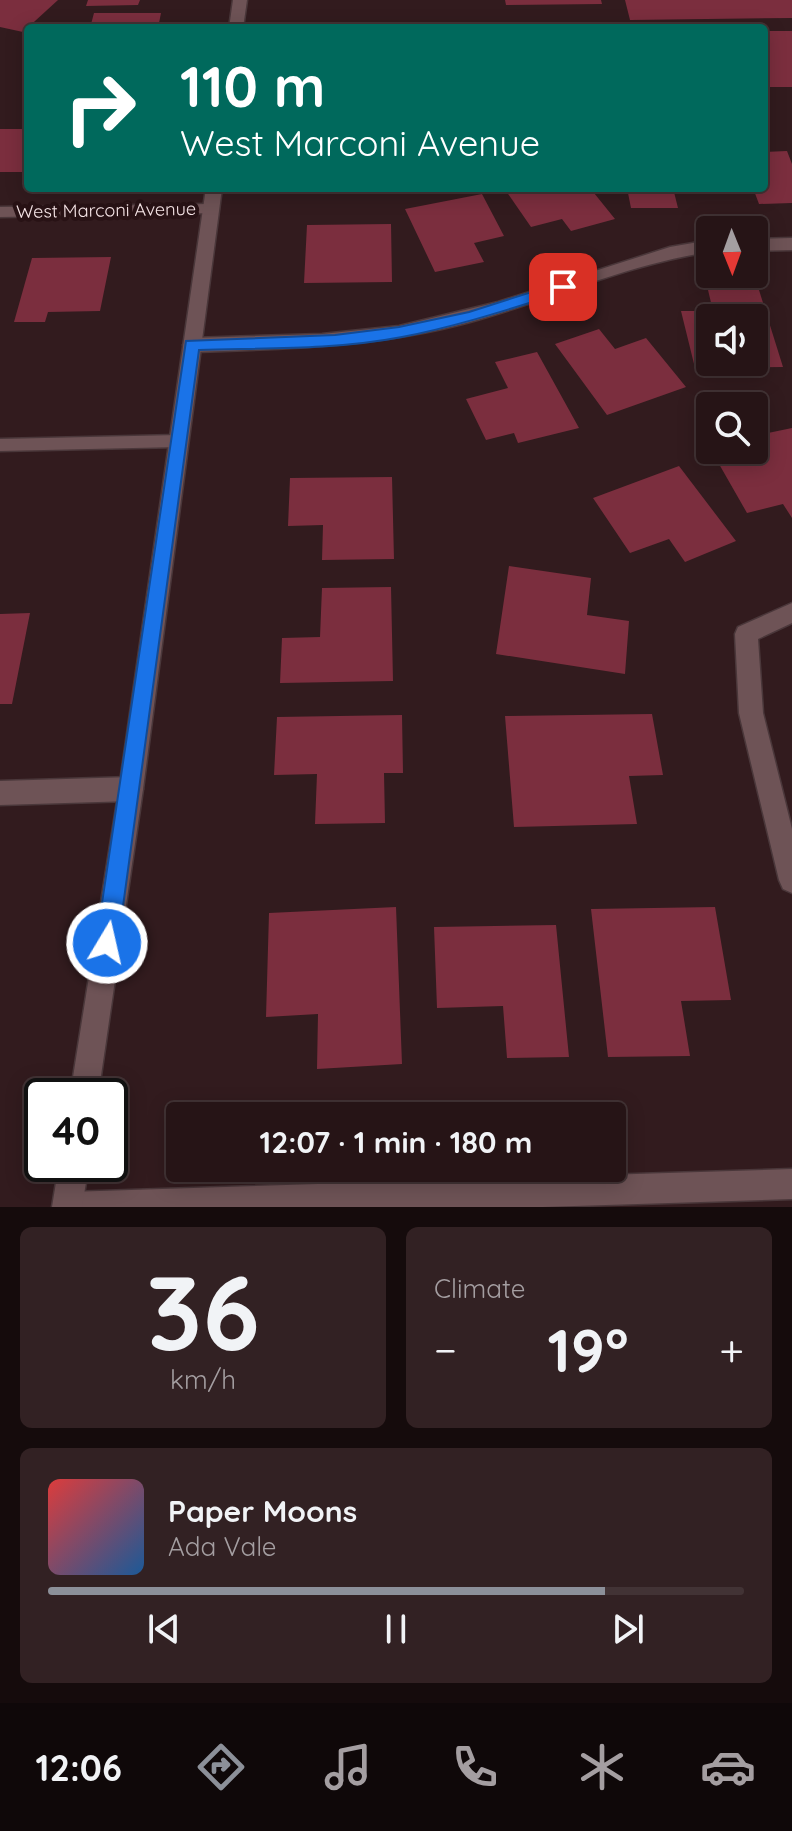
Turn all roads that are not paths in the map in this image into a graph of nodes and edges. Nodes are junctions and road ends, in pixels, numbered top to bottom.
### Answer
1 (240, 0) edge
2 (237, 24) edge
3 (213, 198) edge
4 (0, 212) edge
5 (792, 244) edge
6 (768, 245) edge
7 (696, 248) edge
8 (192, 345) junction
9 (178, 441) junction
10 (0, 445) edge
11 (792, 613) edge
12 (131, 789) junction
13 (0, 793) edge
14 (792, 880) edge
15 (87, 1078) edge
16 (71, 1182) edge
17 (792, 1184) edge
18 (68, 1207) edge

1 - 2 street
3 - 4 street, West Marconi Avenue
3 - 8 street
5 - 6 street
7 - 8 street
8 - 9 street
9 - 10 lane
9 - 12 street
11 - 14 street
12 - 13 street
12 - 15 street
16 - 18 street
17 - 18 street

